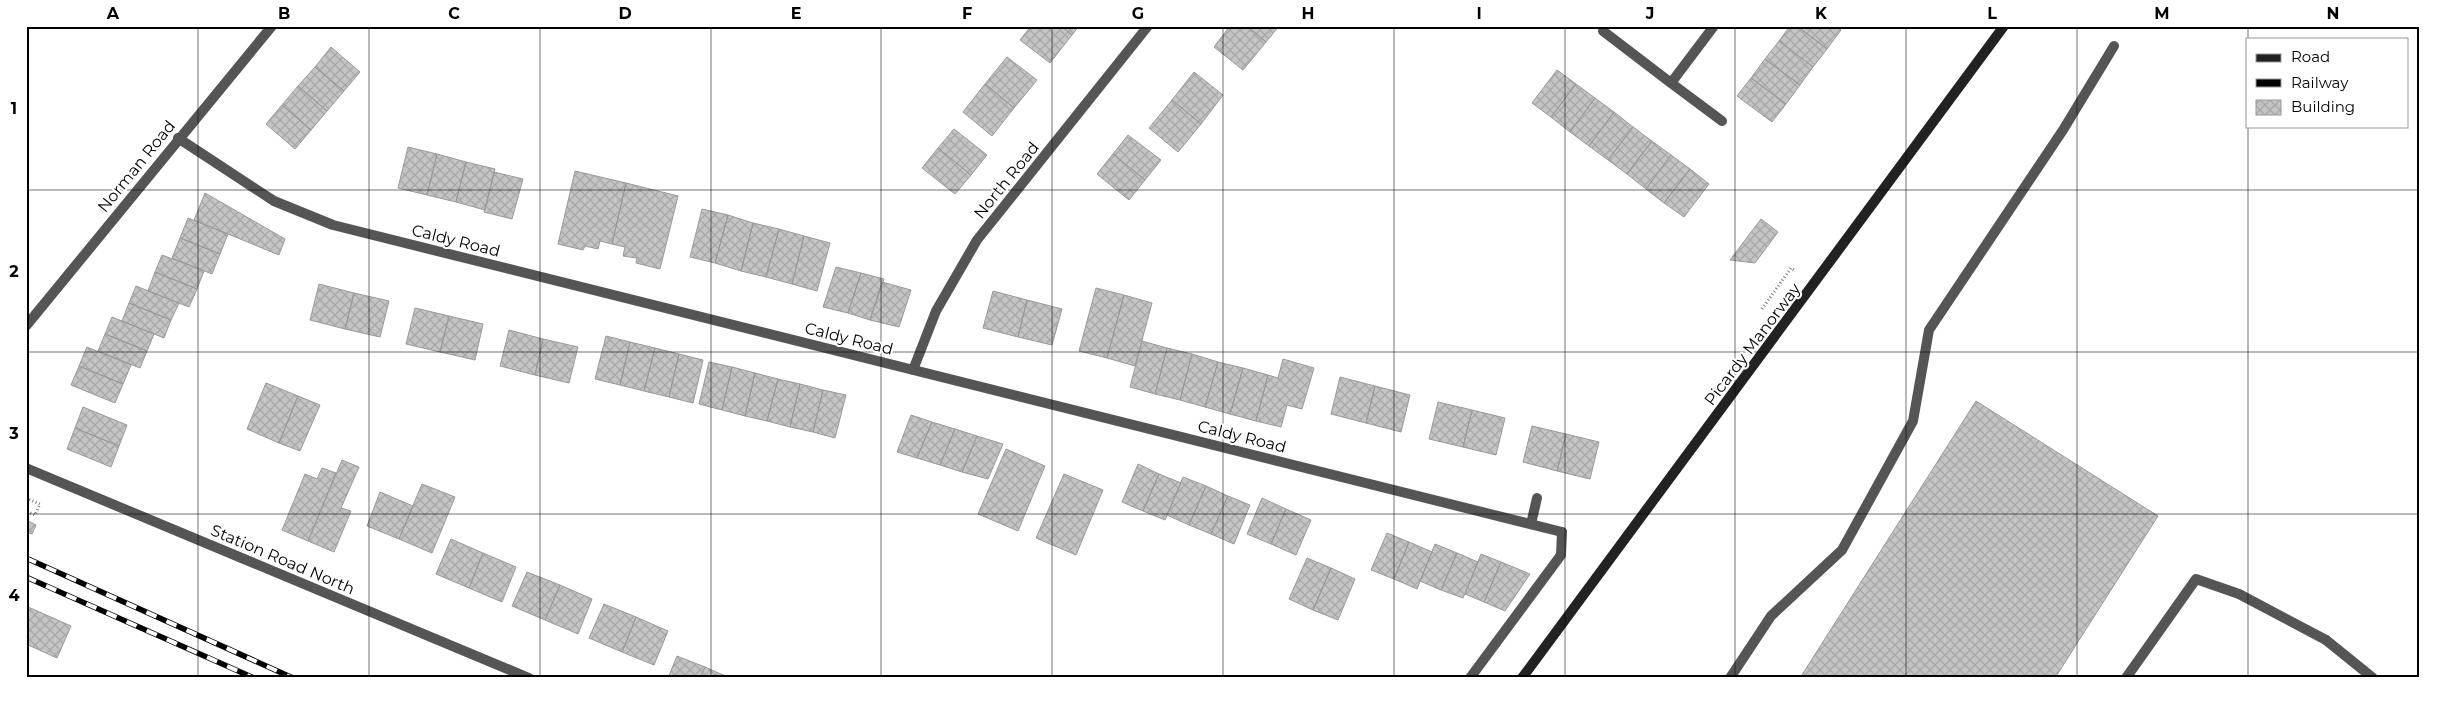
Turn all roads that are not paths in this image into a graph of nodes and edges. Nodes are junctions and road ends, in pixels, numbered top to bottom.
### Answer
1 (1148, 26) edge
2 (1714, 26) edge
3 (2004, 26) edge
4 (269, 27) edge
5 (1603, 31) dead end
6 (2114, 46) dead end
7 (1672, 84) junction
8 (1722, 121) dead end
9 (178, 138) junction
10 (26, 326) edge
11 (914, 370) junction
12 (26, 468) edge
13 (1537, 498) dead end
14 (1530, 524) junction
15 (528, 678) edge
16 (1470, 678) edge
17 (1522, 678) edge
18 (1730, 678) edge
19 (2126, 678) edge
20 (2373, 678) edge

1 - 11 street, North Road
2 - 7 street
3 - 17 main road, Picardy Manorway
4 - 9 street, Norman Road
5 - 7 street
6 - 18 street
7 - 8 street
9 - 10 street, Norman Road
9 - 11 street, Caldy Road
11 - 14 street, Caldy Road
12 - 15 street, Station Road North
13 - 14 street
14 - 16 street, Caldy Road
19 - 20 street

